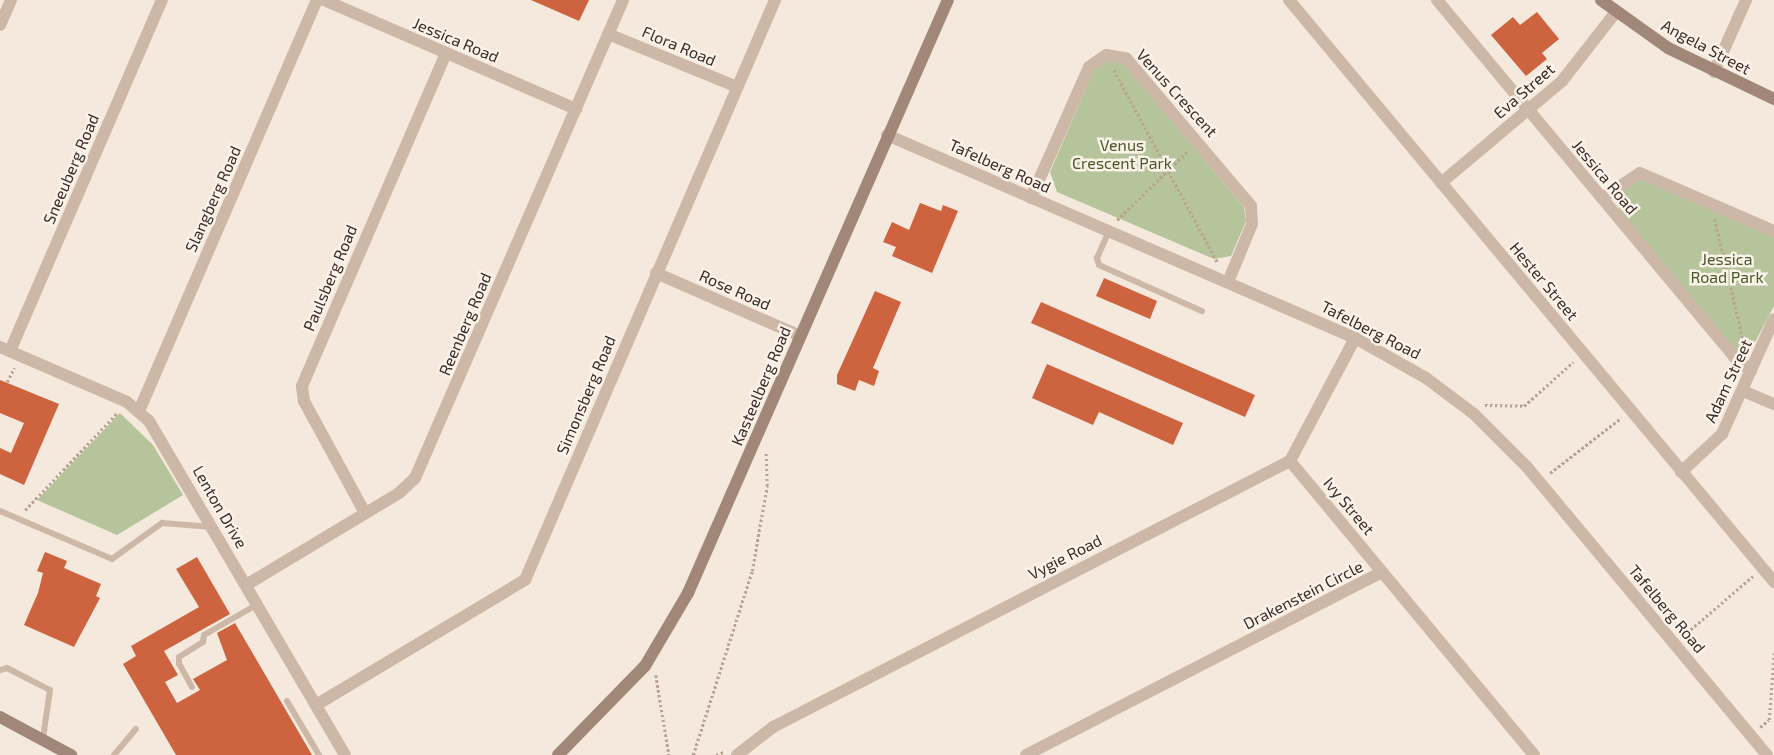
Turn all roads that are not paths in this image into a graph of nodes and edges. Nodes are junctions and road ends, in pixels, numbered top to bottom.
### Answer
1 (11, 0) edge
2 (162, 0) edge
3 (317, 0) edge
4 (324, 0) edge
5 (623, 0) edge
6 (775, 0) edge
7 (948, 0) edge
8 (1289, 0) edge
9 (1437, 0) edge
10 (1601, 0) edge
11 (1746, 0) edge
12 (1616, 12) junction
13 (0, 25) edge
14 (608, 34) junction
15 (446, 53) junction
16 (1714, 72) junction
17 (737, 87) junction
18 (1774, 99) edge
19 (576, 109) junction
20 (1528, 110) junction
21 (887, 135) junction
22 (1441, 183) junction
23 (1031, 198) junction
24 (1602, 198) junction
25 (1109, 230) junction
26 (1774, 231) edge
27 (656, 274) junction
28 (1230, 276) junction
29 (1202, 311) dead end
30 (1774, 319) edge
31 (800, 336) junction
32 (1355, 338) junction
33 (5, 349) edge
34 (1751, 371) junction
35 (1743, 391) junction
36 (1774, 404) edge
37 (139, 411) junction
38 (1290, 461) junction
39 (1681, 472) junction
40 (0, 511) edge
41 (365, 513) junction
42 (213, 527) junction
43 (1382, 572) junction
44 (1774, 582) edge
45 (246, 585) junction
46 (258, 604) junction
47 (0, 670) edge
48 (192, 687) dead end
49 (287, 701) dead end
50 (316, 705) junction
51 (0, 717) edge
52 (136, 729) dead end
53 (43, 738) junction
54 (71, 755) edge
55 (114, 755) edge
56 (319, 755) edge
57 (345, 755) edge
58 (558, 755) edge
59 (737, 755) edge
60 (1026, 755) edge
61 (1534, 755) edge
62 (1767, 755) edge

1 - 13 street
2 - 33 street, Sneeuberg Road
3 - 37 street, Slangberg Road
4 - 15 street, Jessica Road
5 - 14 street, Reenberg Road
6 - 17 street, Simonsberg Road
7 - 21 street, Kasteelberg Road
8 - 22 street, Hester Street
9 - 20 street, Jessica Road
10 - 12 street, Angela Street
11 - 16 street
12 - 16 street, Angela Street
12 - 20 street, Eva Street
14 - 17 street, Flora Road
14 - 19 street, Reenberg Road
15 - 19 street, Jessica Road
15 - 41 street, Paulsberg Road
16 - 18 street, Angela Street
17 - 27 street, Simonsberg Road
19 - 41 street, Reenberg Road
20 - 22 street, Eva Street
20 - 24 street, Jessica Road
21 - 23 street, Tafelberg Road
21 - 31 street, Kasteelberg Road
22 - 39 street, Hester Street
23 - 25 street, Tafelberg Road
23 - 28 street, Venus Crescent
24 - 26 street
24 - 34 street, Jessica Road
25 - 28 street, Tafelberg Road
25 - 29 lane
27 - 31 street, Rose Road
27 - 50 street, Simonsberg Road
28 - 32 street, Tafelberg Road
30 - 34 street, Adam Street
31 - 58 street, Kasteelberg Road
32 - 38 street
32 - 62 street, Tafelberg Road
33 - 37 street, Lenton Drive
34 - 35 street, Adam Street
35 - 36 street
35 - 39 street, Adam Street
37 - 42 street, Lenton Drive
38 - 43 street, Ivy Street
38 - 59 street, Vygie Road
39 - 44 street, Hester Street
40 - 42 lane
41 - 45 street, Reenberg Road
42 - 45 street, Lenton Drive
43 - 60 street, Drakenstein Circle
43 - 61 street, Drakenstein Circle
45 - 46 street, Lenton Drive
46 - 48 lane
46 - 50 street, Lenton Drive
47 - 53 lane
49 - 56 lane
50 - 57 street, Lenton Drive
51 - 53 street
52 - 55 lane
53 - 54 street

